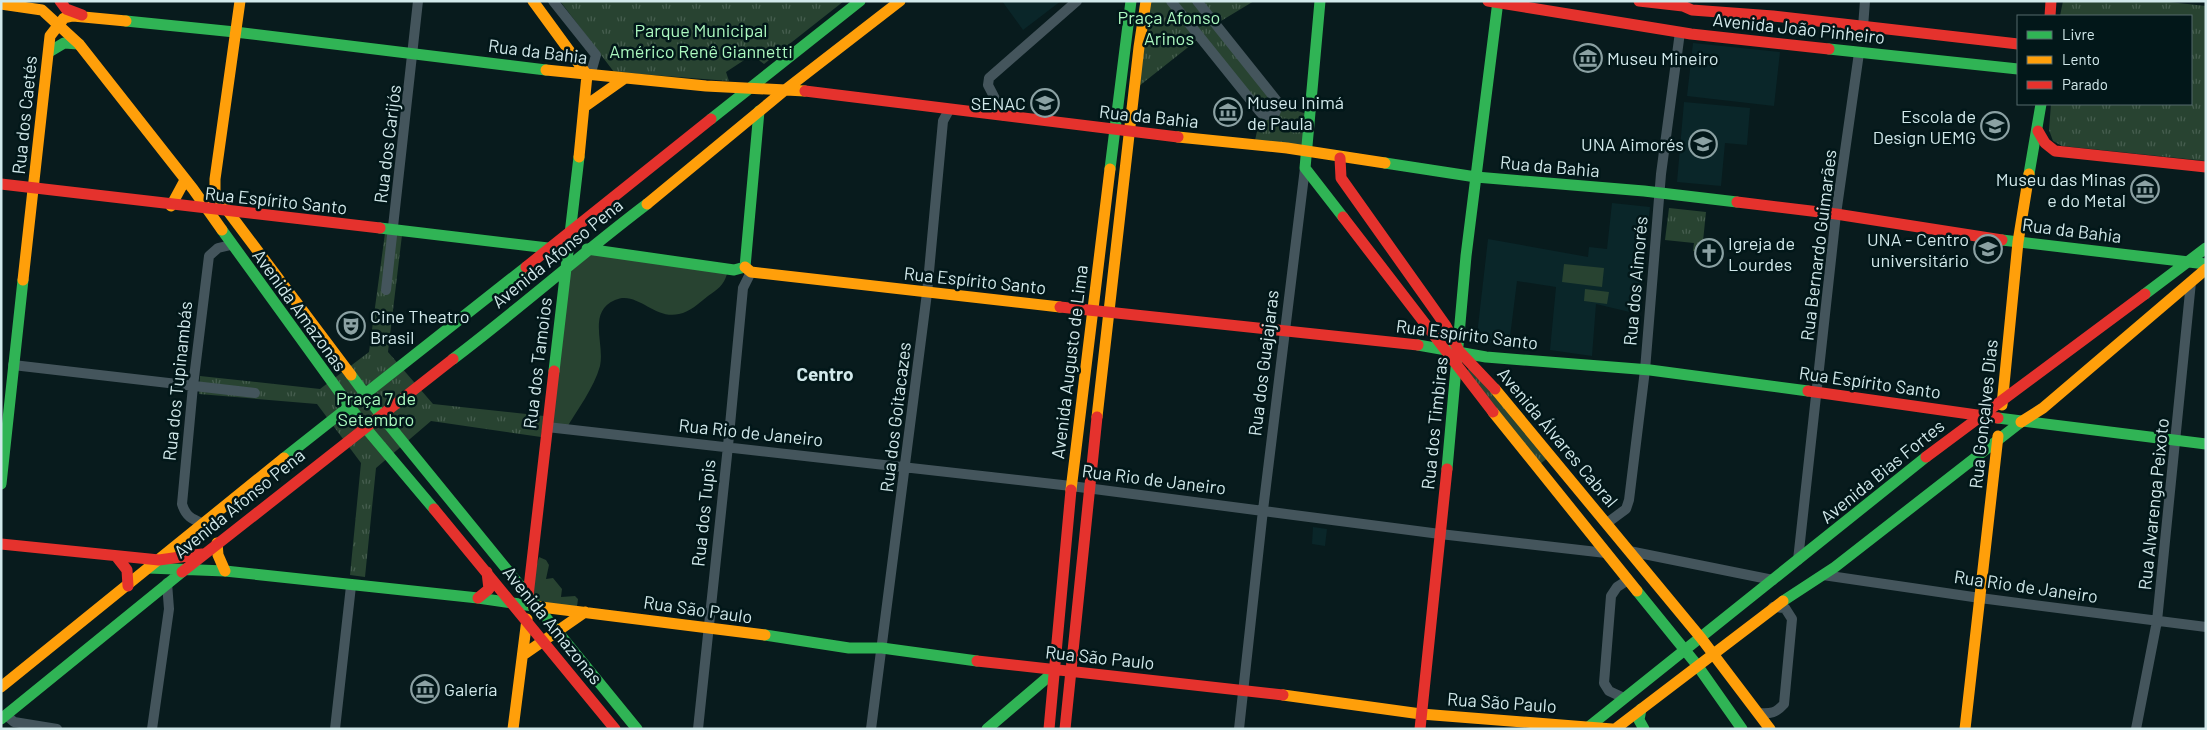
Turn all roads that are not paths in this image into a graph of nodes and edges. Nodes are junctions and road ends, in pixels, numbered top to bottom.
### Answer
1 (60, 1) edge
2 (240, 1) edge
3 (418, 1) edge
4 (533, 1) edge
5 (553, 1) edge
6 (860, 1) edge
7 (900, 1) edge
8 (1077, 1) edge
9 (1131, 1) edge
10 (1146, 1) edge
11 (1171, 1) edge
12 (1198, 1) edge
13 (1320, 1) edge
14 (1639, 1) edge
15 (1865, 1) edge
16 (2051, 1) edge
17 (1494, 2) edge
18 (1, 4) edge
19 (1684, 4) edge
20 (2050, 15) edge
21 (86, 17) junction
22 (59, 24) junction
23 (1863, 27) junction
24 (236, 32) junction
25 (1680, 32) junction
26 (79, 44) junction
27 (2017, 44) edge
28 (49, 52) junction
29 (414, 53) junction
30 (572, 53) junction
31 (1859, 53) junction
32 (2017, 69) edge
33 (552, 70) junction
34 (586, 75) junction
35 (625, 78) junction
36 (729, 87) junction
37 (751, 88) junction
38 (784, 90) junction
39 (737, 100) junction
40 (2041, 105) edge
41 (584, 108) junction
42 (725, 109) junction
43 (949, 110) junction
44 (760, 111) junction
45 (1004, 116) junction
46 (1114, 130) junction
47 (2038, 131) junction
48 (1129, 132) junction
49 (1306, 152) junction
50 (1340, 158) junction
51 (2206, 167) edge
52 (1305, 168) junction
53 (1476, 177) junction
54 (185, 180) junction
55 (1, 184) edge
56 (34, 188) junction
57 (575, 192) junction
58 (1659, 193) junction
59 (171, 206) junction
60 (596, 209) junction
61 (208, 211) junction
62 (229, 212) junction
63 (1836, 214) junction
64 (615, 227) junction
65 (393, 229) junction
66 (571, 230) junction
67 (2018, 242) junction
68 (232, 245) junction
69 (548, 248) junction
70 (2206, 248) edge
71 (587, 249) junction
72 (622, 254) junction
73 (2187, 262) junction
74 (2206, 264) edge
75 (567, 268) junction
76 (726, 269) junction
77 (748, 269) junction
78 (2206, 269) edge
79 (2191, 282) junction
80 (743, 288) junction
81 (386, 290) dead end
82 (927, 293) junction
83 (1094, 310) junction
84 (1110, 312) junction
85 (1285, 330) junction
86 (1442, 348) junction
87 (1459, 351) junction
88 (7, 364) edge
89 (1457, 368) junction
90 (1645, 370) junction
91 (193, 386) junction
92 (1817, 392) junction
93 (256, 393) dead end
94 (366, 395) junction
95 (2002, 401) junction
96 (349, 407) junction
97 (2043, 408) junction
98 (380, 414) junction
99 (1979, 416) junction
100 (2000, 418) junction
101 (2024, 420) junction
102 (2047, 423) junction
103 (364, 426) junction
104 (547, 427) junction
105 (2175, 441) junction
106 (1998, 442) junction
107 (2206, 444) edge
108 (728, 446) junction
109 (905, 466) junction
110 (1, 484) edge
111 (1071, 486) junction
112 (1088, 488) junction
113 (1263, 510) junction
114 (1607, 523) junction
115 (204, 524) junction
116 (1802, 530) junction
117 (1440, 534) junction
118 (217, 543) junction
119 (1, 544) edge
120 (1820, 544) junction
121 (1630, 551) junction
122 (1606, 553) junction
123 (203, 554) junction
124 (116, 556) junction
125 (159, 560) junction
126 (1798, 560) junction
127 (148, 568) junction
128 (186, 569) junction
129 (225, 571) junction
130 (487, 572) junction
131 (1838, 572) junction
132 (1628, 580) junction
133 (1773, 580) junction
134 (167, 583) junction
135 (128, 586) junction
136 (351, 586) junction
137 (528, 596) junction
138 (478, 598) junction
139 (1980, 598) junction
140 (514, 604) junction
141 (1773, 607) junction
142 (538, 608) junction
143 (585, 612) junction
144 (526, 619) junction
145 (2157, 621) junction
146 (708, 627) junction
147 (2206, 627) edge
148 (558, 630) junction
149 (1700, 638) junction
150 (544, 640) junction
151 (882, 648) junction
152 (1685, 650) junction
153 (1713, 654) junction
154 (523, 655) junction
155 (1697, 665) junction
156 (1055, 671) junction
157 (1070, 671) junction
158 (3, 684) edge
159 (1244, 690) junction
160 (1624, 698) junction
161 (1641, 709) junction
162 (1758, 713) junction
163 (1421, 714) junction
164 (4, 717) edge
165 (1587, 728) edge
166 (57, 729) edge
167 (152, 729) edge
168 (335, 729) edge
169 (513, 729) edge
170 (615, 729) edge
171 (638, 729) edge
172 (698, 729) edge
173 (871, 729) edge
174 (987, 729) edge
175 (1049, 729) edge
176 (1064, 729) edge
177 (1239, 729) edge
178 (1420, 729) edge
179 (1614, 729) edge
180 (1644, 729) edge
181 (1742, 729) edge
182 (1770, 729) edge
183 (1964, 729) edge
184 (2136, 729) edge

1 - 21 street
2 - 24 street
3 - 29 street, Rua dos Carijós
4 - 30 street
5 - 34 street
6 - 37 street, Avenida Afonso Pena
7 - 38 street, Avenida Afonso Pena
8 - 45 street
9 - 46 street, Avenida Augusto de Lima
10 - 48 street, Avenida Augusto de Lima
11 - 12 street
13 - 49 street, Rua dos Guajajaras
14 - 19 street, Avenida João Pinheiro
15 - 23 street
16 - 20 street
17 - 25 street, Avenida João Pinheiro
17 - 53 street, Rua dos Timbiras
18 - 22 street
19 - 23 street, Avenida João Pinheiro
21 - 22 street
21 - 24 street, Rua da Bahia
22 - 26 street, Avenida Amazonas
22 - 28 street, Rua dos Caetés
23 - 27 street, Avenida João Pinheiro
24 - 29 street, Rua da Bahia
24 - 62 street
25 - 31 street, Avenida João Pinheiro
25 - 58 street, Rua dos Aimorés
26 - 28 street
26 - 54 street, Avenida Amazonas
28 - 56 street, Rua dos Caetés
29 - 33 street, Rua da Bahia
29 - 65 street, Rua dos Carijós
30 - 33 street
30 - 34 street
31 - 32 street, Avenida João Pinheiro
31 - 63 street, Rua Bernardo Guimarães
33 - 34 street, Rua da Bahia
34 - 35 street, Rua da Bahia
34 - 41 street, Rua dos Tamoios
35 - 36 street, Rua da Bahia
35 - 41 street
36 - 37 street, Rua da Bahia
36 - 39 street
37 - 38 street, Rua da Bahia
37 - 39 street, Avenida Afonso Pena
38 - 43 street, Rua da Bahia
38 - 44 street, Avenida Afonso Pena
39 - 42 street, Avenida Afonso Pena
40 - 47 street, Rua Gonçalves Dias
41 - 57 street, Rua dos Tamoios
42 - 44 street
42 - 60 street, Avenida Afonso Pena
43 - 45 street, Rua da Bahia
43 - 82 street, Rua dos Goitacazes
44 - 64 street, Avenida Afonso Pena
44 - 77 street, Rua dos Tupis
45 - 46 street, Rua da Bahia
46 - 48 street, Rua da Bahia
46 - 83 street, Avenida Augusto de Lima
47 - 51 street
47 - 67 street, Rua Gonçalves Dias
48 - 49 street, Rua da Bahia
48 - 84 street, Avenida Augusto de Lima
49 - 50 street, Rua da Bahia
49 - 52 street, Rua dos Guajajaras
50 - 53 street, Rua da Bahia
50 - 87 street, Avenida Álvares Cabral
52 - 85 street, Rua dos Guajajaras
52 - 86 street, Avenida Álvares Cabral
53 - 58 street, Rua da Bahia
53 - 87 street, Rua dos Timbiras
54 - 59 street
54 - 61 street, Avenida Amazonas
55 - 56 street, Rua Espírito Santo
56 - 59 street, Rua Espírito Santo
56 - 88 street, Rua dos Caetés
57 - 60 street
57 - 66 street, Rua dos Tamoios
58 - 63 street, Rua da Bahia
58 - 90 street, Rua dos Aimorés
59 - 61 street, Rua Espírito Santo
60 - 66 street, Avenida Afonso Pena
61 - 62 street, Rua Espírito Santo
61 - 68 street, Avenida Amazonas
62 - 65 street, Rua Espírito Santo
62 - 94 street, Avenida Amazonas
63 - 67 street, Rua da Bahia
63 - 92 street, Rua Bernardo Guimarães
64 - 71 street, Avenida Afonso Pena
64 - 72 street
65 - 69 street, Rua Espírito Santo
65 - 81 street, Rua dos Carijós
66 - 69 street, Avenida Afonso Pena
66 - 75 street, Rua dos Tamoios
67 - 73 street, Rua da Bahia
67 - 95 street, Rua Gonçalves Dias
68 - 91 street, Rua dos Tupinambás
68 - 96 street, Avenida Amazonas
69 - 94 street, Avenida Afonso Pena
70 - 73 street, Avenida Bias Fortes
71 - 72 street, Rua Espírito Santo
71 - 75 street, Avenida Afonso Pena
72 - 76 street, Rua Espírito Santo
73 - 74 street, Rua da Bahia
73 - 95 street, Avenida Bias Fortes
75 - 98 street, Avenida Afonso Pena
75 - 104 street, Rua dos Tamoios
76 - 77 street, Rua Espírito Santo
76 - 80 street
77 - 80 street, Rua dos Tupis
77 - 82 street, Rua Espírito Santo
78 - 79 street
79 - 97 street
79 - 105 street, Rua Alvarenga Peixoto
80 - 108 street, Rua dos Tupis
82 - 83 street, Rua Espírito Santo
82 - 109 street, Rua dos Goitacazes
83 - 84 street, Rua Espírito Santo
83 - 111 street, Avenida Augusto de Lima
84 - 85 street, Rua Espírito Santo
84 - 112 street, Avenida Augusto de Lima
85 - 86 street, Rua Espírito Santo
85 - 113 street, Rua dos Guajajaras
86 - 87 street, Rua Espírito Santo
86 - 89 street, Avenida Álvares Cabral
87 - 89 street, Rua dos Timbiras
87 - 90 street, Rua Espírito Santo
87 - 114 street, Avenida Álvares Cabral
88 - 91 street
88 - 110 street, Rua dos Caetés
89 - 117 street, Rua dos Timbiras
89 - 122 street, Avenida Álvares Cabral
90 - 92 street, Rua Espírito Santo
90 - 114 street, Rua dos Aimorés
91 - 93 street
91 - 115 street, Rua dos Tupinambás
92 - 99 street, Rua Espírito Santo
92 - 116 street, Rua Bernardo Guimarães
94 - 96 street, Avenida Afonso Pena
94 - 98 street, Avenida Amazonas
95 - 99 street, Avenida Bias Fortes
95 - 100 street, Rua Gonçalves Dias
96 - 103 street, Avenida Amazonas
96 - 115 street, Avenida Afonso Pena
97 - 101 street
97 - 102 street
98 - 103 street, Avenida Afonso Pena
98 - 137 street, Avenida Amazonas
99 - 100 street, Rua Espírito Santo
99 - 120 street, Avenida Bias Fortes
100 - 101 street, Rua Espírito Santo
100 - 106 street, Rua Gonçalves Dias
101 - 102 street, Rua Espírito Santo
101 - 106 street
102 - 105 street, Rua Espírito Santo
103 - 118 street, Avenida Afonso Pena
103 - 130 street, Avenida Amazonas
104 - 108 street, Rua Rio de Janeiro
104 - 137 street, Rua dos Tamoios
105 - 107 street, Rua Espírito Santo
105 - 145 street, Rua Alvarenga Peixoto
106 - 131 street
106 - 139 street, Rua Gonçalves Dias
108 - 109 street, Rua Rio de Janeiro
108 - 146 street, Rua dos Tupis
109 - 111 street, Rua Rio de Janeiro
109 - 151 street, Rua dos Goitacazes
111 - 112 street, Rua Rio de Janeiro
111 - 156 street, Avenida Augusto de Lima
112 - 113 street, Rua Rio de Janeiro
112 - 157 street, Avenida Augusto de Lima
113 - 117 street, Rua Rio de Janeiro
113 - 159 street, Rua dos Guajajaras
114 - 121 street, Avenida Álvares Cabral
115 - 125 street, Avenida Afonso Pena
116 - 120 street
116 - 126 street, Rua Bernardo Guimarães
117 - 122 street, Rua Rio de Janeiro
117 - 163 street, Rua dos Timbiras
118 - 123 street, Avenida Afonso Pena
118 - 129 street
119 - 124 street
120 - 126 street, Avenida Bias Fortes
121 - 133 street
121 - 149 street, Avenida Álvares Cabral
122 - 132 street, Avenida Álvares Cabral
123 - 125 street
123 - 128 street, Avenida Afonso Pena
124 - 125 street
124 - 135 street
125 - 127 street, Avenida Afonso Pena
126 - 133 street, Avenida Bias Fortes
127 - 128 street, Rua São Paulo
127 - 135 street, Avenida Afonso Pena
128 - 129 street, Rua São Paulo
128 - 134 street, Avenida Afonso Pena
129 - 136 street, Rua São Paulo
130 - 138 street
130 - 140 street, Avenida Amazonas
131 - 139 street, Rua Rio de Janeiro
131 - 141 street
132 - 152 street, Avenida Álvares Cabral
132 - 160 street
133 - 149 street, Avenida Bias Fortes
134 - 164 street, Avenida Afonso Pena
134 - 167 street
135 - 158 street, Avenida Afonso Pena
136 - 138 street, Rua São Paulo
136 - 168 street
137 - 142 street, Avenida Amazonas
138 - 140 street, Rua São Paulo
139 - 145 street, Rua Rio de Janeiro
139 - 183 street, Rua Gonçalves Dias
140 - 142 street, Rua São Paulo
140 - 144 street, Avenida Amazonas
141 - 153 street
141 - 162 street
142 - 143 street, Rua São Paulo
142 - 148 street, Avenida Amazonas
143 - 146 street, Rua São Paulo
143 - 148 street
144 - 150 street, Avenida Amazonas
144 - 154 street
145 - 147 street, Rua Rio de Janeiro
145 - 184 street, Rua Alvarenga Peixoto
146 - 151 street, Rua São Paulo
146 - 172 street, Rua dos Tupis
148 - 150 street
148 - 171 street, Avenida Amazonas
149 - 152 street, Avenida Bias Fortes
149 - 153 street, Avenida Álvares Cabral
150 - 154 street
150 - 170 street, Avenida Amazonas
151 - 156 street, Rua São Paulo
151 - 173 street, Rua dos Goitacazes
152 - 155 street, Avenida Álvares Cabral
152 - 160 street, Avenida Bias Fortes
153 - 155 street
153 - 162 street, Avenida Álvares Cabral
154 - 169 street
155 - 161 street
155 - 181 street, Avenida Álvares Cabral
156 - 157 street, Rua São Paulo
156 - 174 street
156 - 175 street, Avenida Augusto de Lima
157 - 159 street, Rua São Paulo
157 - 176 street, Avenida Augusto de Lima
159 - 163 street, Rua São Paulo
159 - 177 street, Rua dos Guajajaras
160 - 165 street, Avenida Bias Fortes
161 - 179 street
161 - 180 street
162 - 182 street, Avenida Álvares Cabral
163 - 165 street, Rua São Paulo
163 - 178 street, Rua dos Timbiras
164 - 166 street
165 - 179 street, Rua São Paulo

